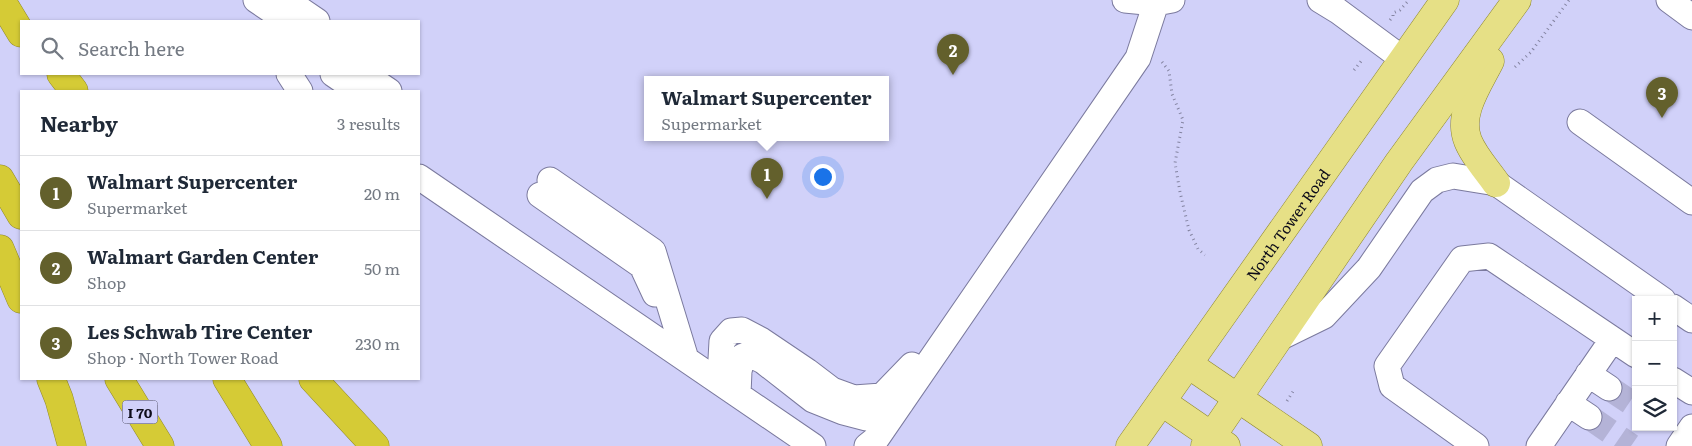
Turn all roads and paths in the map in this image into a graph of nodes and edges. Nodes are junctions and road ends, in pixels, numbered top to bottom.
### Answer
1 (1, 0) edge
2 (8, 0) edge
3 (246, 0) edge
4 (256, 0) edge
5 (286, 0) edge
6 (1124, 0) edge
7 (1320, 0) edge
8 (1409, 0) edge
9 (1445, 0) edge
10 (1517, 0) edge
11 (1521, 0) edge
12 (1569, 0) edge
13 (1669, 0) edge
14 (1164, 1) edge
15 (1393, 16) dead end
16 (1692, 16) edge
17 (22, 20) edge
18 (258, 20) edge
19 (286, 20) edge
20 (315, 20) edge
21 (20, 31) edge
22 (1160, 59) dead end
23 (1403, 59) junction
24 (1511, 71) dead end
25 (46, 75) edge
26 (62, 75) edge
27 (291, 75) edge
28 (334, 75) edge
29 (368, 75) edge
30 (396, 83) edge
31 (55, 90) edge
32 (73, 90) edge
33 (299, 90) edge
34 (357, 90) edge
35 (1580, 122) dead end
36 (420, 178) edge
37 (0, 179) edge
38 (1496, 183) junction
39 (1692, 202) edge
40 (20, 213) edge
41 (0, 249) edge
42 (1205, 255) dead end
43 (1657, 296) edge
44 (20, 297) edge
45 (1677, 310) edge
46 (1692, 320) edge
47 (953, 328) junction
48 (1278, 338) junction
49 (1612, 340) junction
50 (1632, 352) edge
51 (686, 359) junction
52 (1188, 364) junction
53 (707, 373) junction
54 (1588, 374) junction
55 (51, 380) edge
56 (120, 380) edge
57 (228, 380) edge
58 (313, 380) edge
59 (1677, 383) edge
60 (1609, 388) tunnel mouth
61 (1692, 392) edge
62 (738, 394) junction
63 (1239, 397) junction
64 (1162, 402) junction
65 (901, 403) junction
66 (1568, 403) junction
67 (1589, 417) tunnel mouth
68 (1214, 443) edge
69 (1549, 443) edge
70 (72, 446) edge
71 (160, 446) edge
72 (268, 446) edge
73 (375, 446) edge
74 (813, 446) edge
75 (867, 446) edge
76 (1130, 446) edge
77 (1308, 446) edge
78 (1476, 446) edge

1 - 21 highway
2 - 17 highway
3 - 18 lane
4 - 19 lane
5 - 20 lane
6 - 14 lane
7 - 23 lane
8 - 15 path
9 - 23 main road, North Tower Road
10 - 48 main road
11 - 38 main road
12 - 24 path
13 - 16 lane
14 - 47 lane
22 - 42 path
23 - 52 main road, North Tower Road
25 - 31 highway
26 - 32 highway
27 - 33 lane
28 - 34 lane
29 - 30 lane
35 - 39 lane
36 - 51 lane
37 - 40 highway
38 - 43 lane
38 - 48 lane
41 - 44 highway
45 - 46 lane
47 - 53 lane
47 - 62 lane
47 - 65 lane
48 - 63 main road
49 - 50 lane
49 - 54 lane
49 - 78 lane
51 - 51 lane
51 - 53 lane
52 - 63 main road
52 - 64 main road, North Tower Road
53 - 62 lane
54 - 60 lane
54 - 66 lane
55 - 70 highway
56 - 71 highway, I 70
57 - 72 highway
58 - 73 highway
59 - 61 lane
62 - 65 lane
62 - 74 lane
63 - 68 main road
63 - 77 main road
64 - 68 main road
64 - 76 main road, North Tower Road
65 - 75 lane
66 - 67 lane
66 - 69 lane

